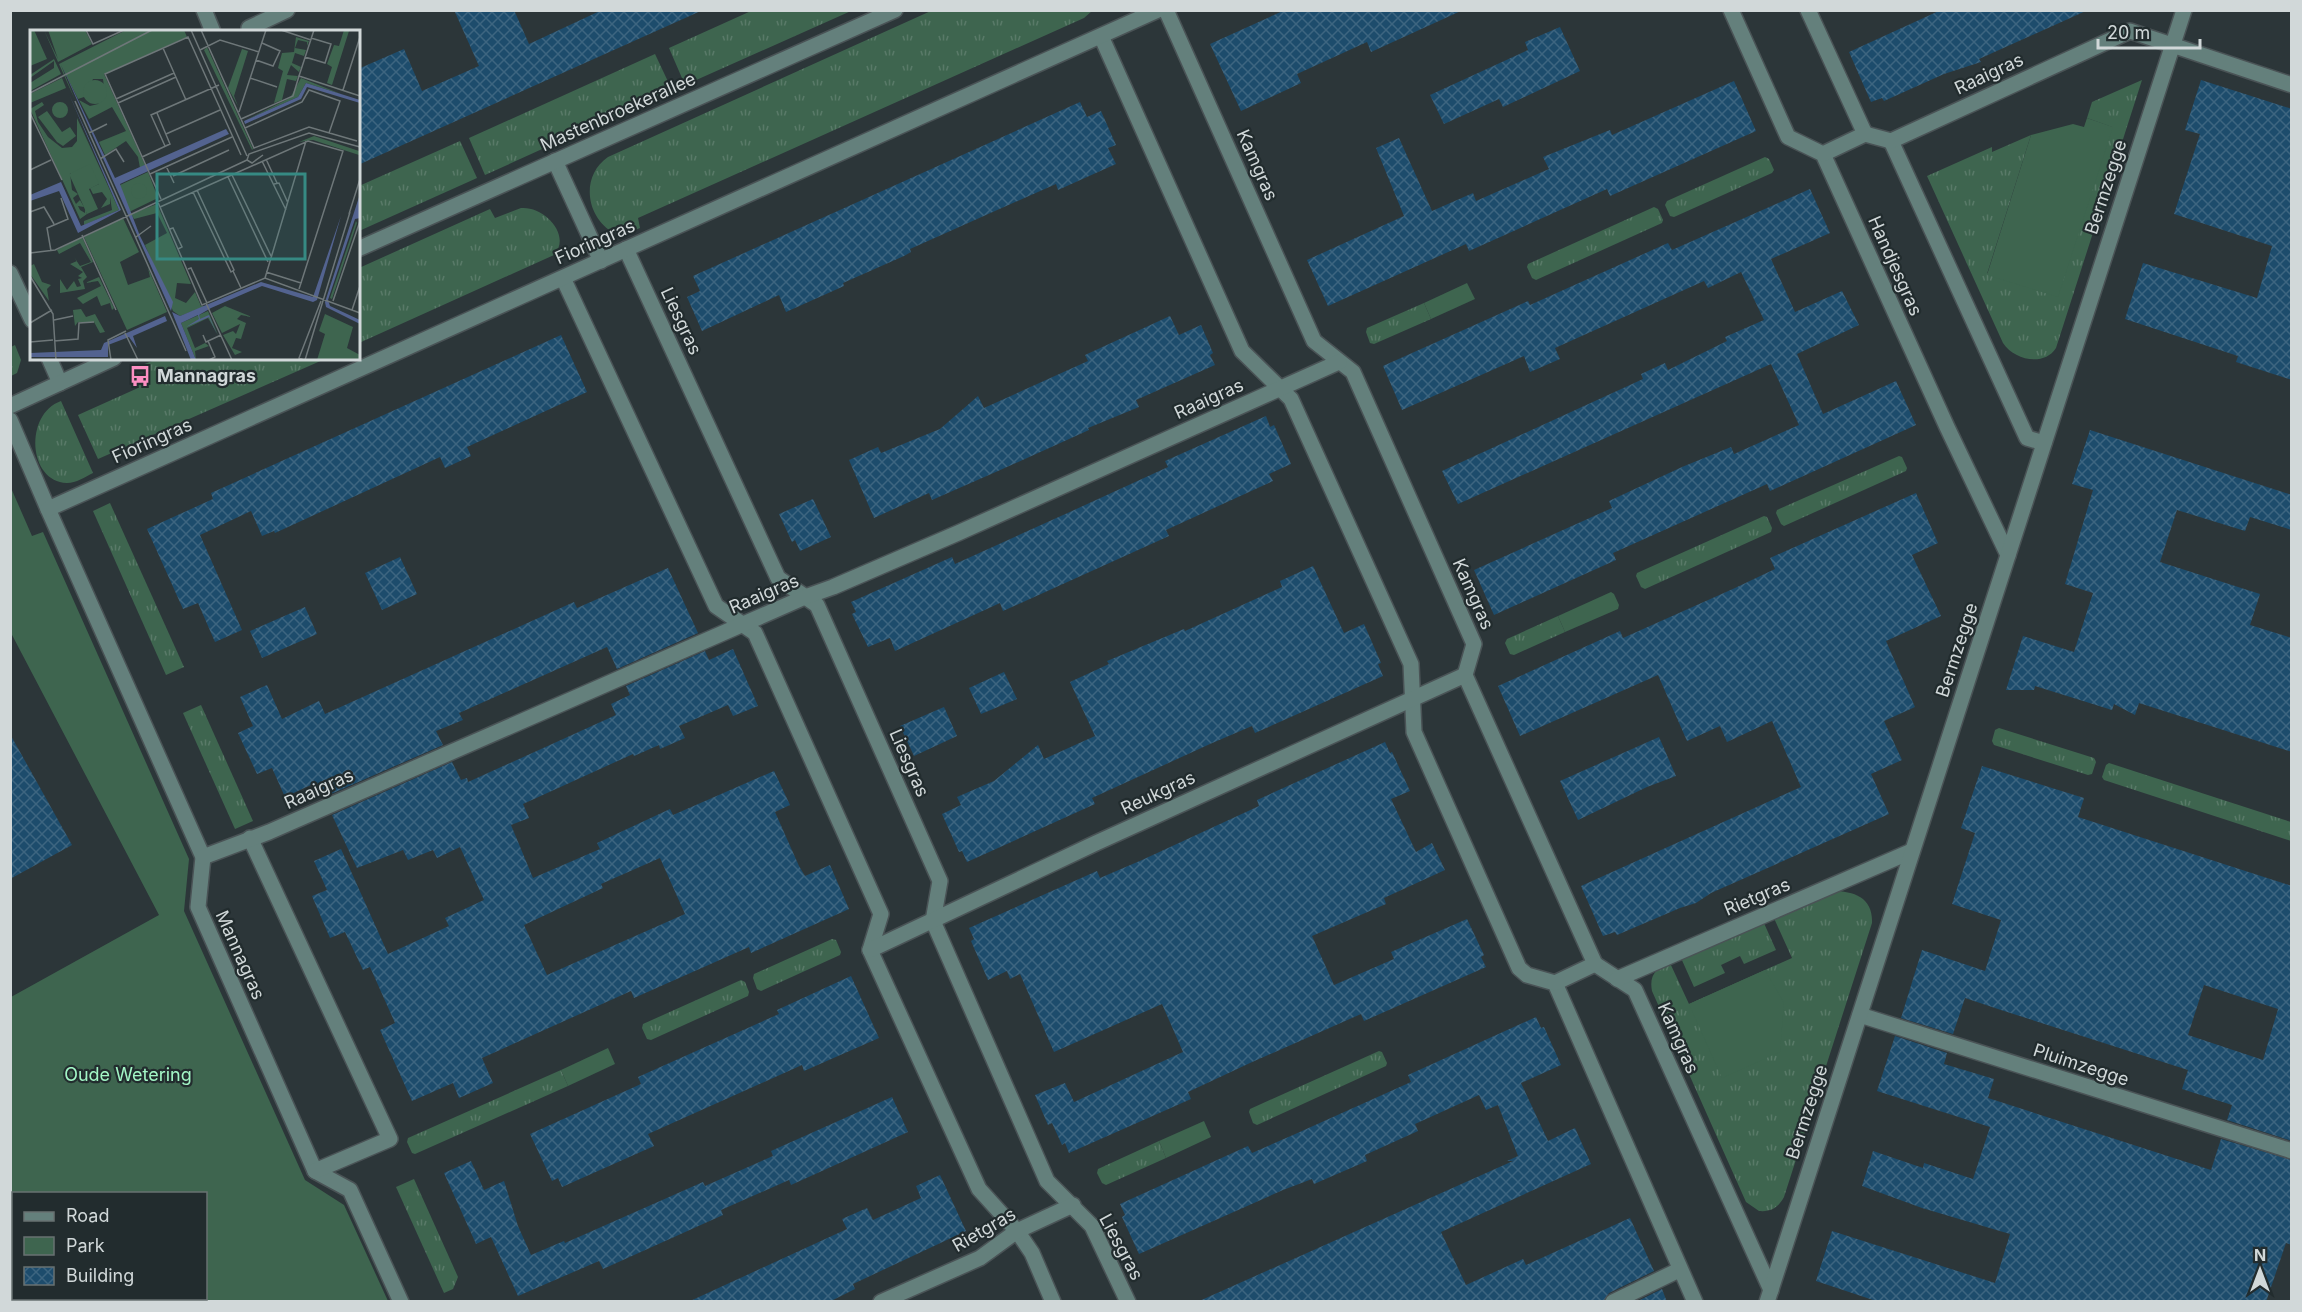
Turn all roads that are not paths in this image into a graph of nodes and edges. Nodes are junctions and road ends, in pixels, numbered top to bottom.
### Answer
1 (204, 10) edge
2 (286, 10) edge
3 (895, 10) edge
4 (1158, 10) edge
5 (1166, 10) edge
6 (1731, 10) edge
7 (1808, 10) edge
8 (2184, 10) edge
9 (1132, 16) edge
10 (249, 28) dead end
11 (212, 30) edge
12 (1101, 36) junction
13 (2172, 45) junction
14 (2292, 84) edge
15 (1865, 135) junction
16 (1890, 141) junction
17 (1823, 154) junction
18 (555, 161) junction
19 (360, 248) edge
20 (626, 249) junction
21 (601, 261) junction
22 (10, 273) edge
23 (563, 278) junction
24 (30, 316) edge
25 (50, 360) edge
26 (110, 360) edge
27 (1340, 362) junction
28 (60, 382) junction
29 (1281, 388) junction
30 (10, 406) edge
31 (10, 420) edge
32 (2044, 443) junction
33 (48, 509) junction
34 (2008, 555) junction
35 (805, 597) junction
36 (743, 624) junction
37 (1465, 675) junction
38 (1412, 698) junction
39 (250, 838) junction
40 (1912, 851) junction
41 (202, 857) junction
42 (933, 921) junction
43 (870, 950) junction
44 (1595, 964) junction
45 (1617, 979) junction
46 (1555, 983) junction
47 (1860, 1015) junction
48 (2292, 1151) edge
49 (315, 1171) junction
50 (1073, 1205) junction
51 (1017, 1231) junction
52 (1679, 1270) junction
53 (1769, 1296) edge
54 (401, 1302) edge
55 (881, 1302) edge
56 (1053, 1302) edge
57 (1128, 1302) edge
58 (1613, 1302) edge
59 (1695, 1302) edge

1 - 11 street
2 - 10 street
3 - 18 street, Mastenbroekerallee
4 - 9 street, Fioringras
5 - 27 street, Kamgras
6 - 17 street
7 - 15 street
8 - 13 street, Bermzegge
9 - 12 street, Fioringras
12 - 20 street, Fioringras
12 - 29 street
13 - 14 street, Raaigras
13 - 16 street, Raaigras
13 - 32 street, Bermzegge
15 - 16 street
15 - 17 street
16 - 32 street
17 - 34 street, Handjesgras
18 - 19 street, Mastenbroekerallee
18 - 21 street
20 - 21 street, Fioringras
20 - 35 street, Liesgras
21 - 23 street, Fioringras
22 - 24 street
23 - 33 street, Fioringras
23 - 36 street
25 - 28 street
26 - 28 street
27 - 29 street, Raaigras
27 - 37 street, Kamgras
28 - 30 street
29 - 35 street, Raaigras
29 - 38 street
31 - 33 street, Mannagras
32 - 34 street, Bermzegge
33 - 41 street, Mannagras
34 - 40 street, Bermzegge
35 - 36 street, Raaigras
35 - 42 street, Liesgras
36 - 39 street, Raaigras
36 - 43 street
37 - 38 street, Reukgras
37 - 44 street
38 - 42 street, Reukgras
38 - 46 street
39 - 41 street, Raaigras
39 - 49 street
40 - 45 street, Rietgras
40 - 47 street, Bermzegge
41 - 49 street, Mannagras
42 - 43 street, Reukgras
42 - 50 street, Liesgras
43 - 51 street
44 - 45 street, Kamgras
44 - 46 street
45 - 53 street, Kamgras
46 - 52 street
47 - 48 street, Pluimzegge
47 - 53 street, Bermzegge
49 - 54 street
50 - 51 street, Rietgras
50 - 57 street, Liesgras
51 - 55 street, Rietgras
51 - 56 street
52 - 58 street
52 - 59 street

